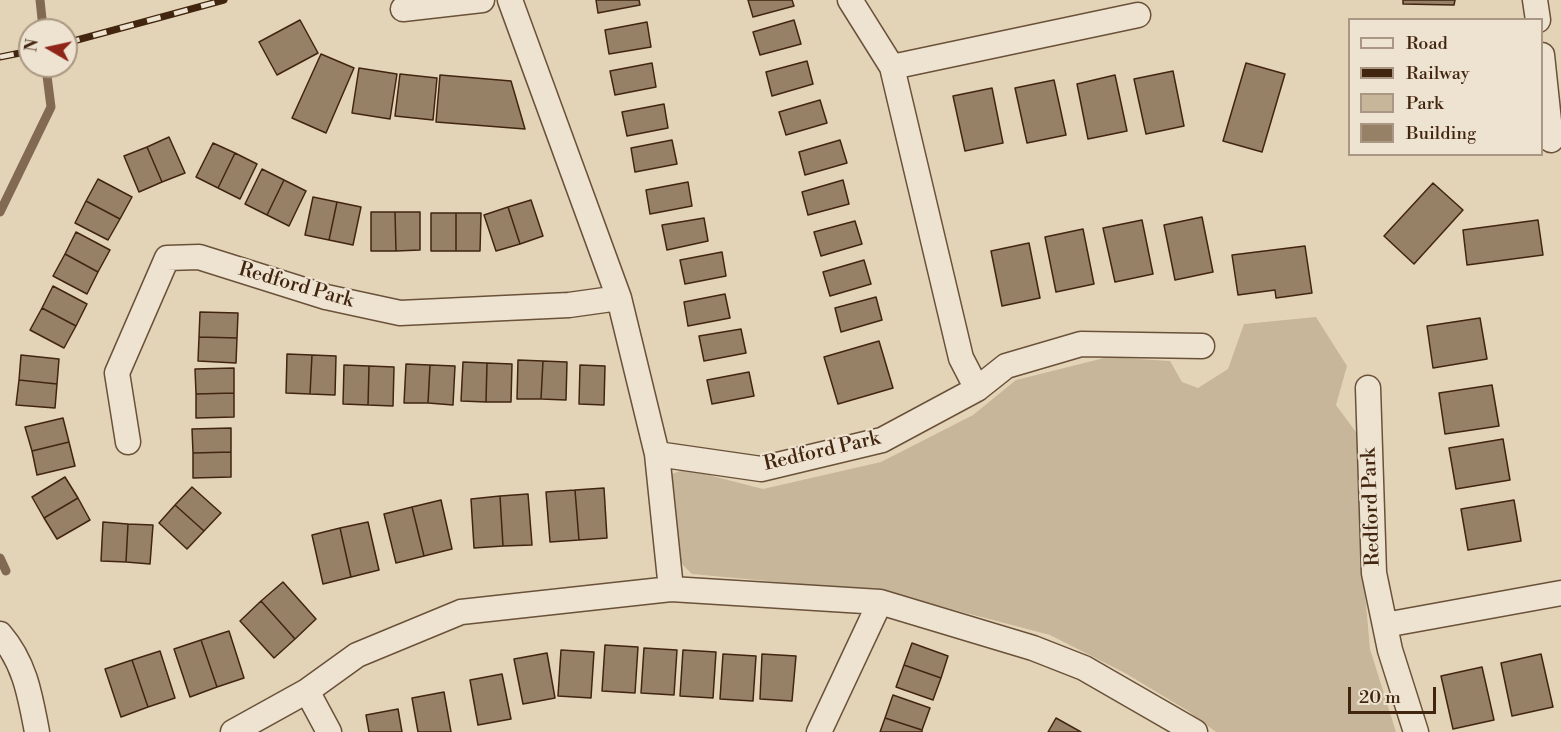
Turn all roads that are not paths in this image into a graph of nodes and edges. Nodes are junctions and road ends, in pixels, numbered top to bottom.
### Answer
1 (482, 0) edge
2 (510, 0) edge
3 (850, 0) edge
4 (1535, 0) edge
5 (403, 9) dead end
6 (1137, 15) dead end
7 (1538, 18) edge
8 (1543, 64) edge
9 (892, 68) junction
10 (1551, 140) dead end
11 (620, 298) junction
12 (1202, 346) dead end
13 (1368, 388) dead end
14 (977, 389) junction
15 (128, 441) dead end
16 (657, 454) junction
17 (671, 589) junction
18 (1561, 593) edge
19 (880, 602) junction
20 (1385, 625) junction
21 (0, 634) edge
22 (307, 691) junction
23 (1182, 729) edge
24 (37, 732) edge
25 (233, 732) edge
26 (329, 732) edge
27 (819, 732) edge
28 (1416, 732) edge

1 - 5 street
2 - 11 street
3 - 9 street
4 - 7 street
6 - 9 street
8 - 10 street
9 - 14 street
11 - 15 street, Redford Park
11 - 16 street
12 - 14 street, Redford Park
13 - 20 street, Redford Park
14 - 16 street, Redford Park
16 - 17 street
17 - 19 street
17 - 22 street
18 - 20 street
19 - 23 street
19 - 27 street
20 - 28 street, Redford Park
21 - 24 street
22 - 25 street
22 - 26 street

